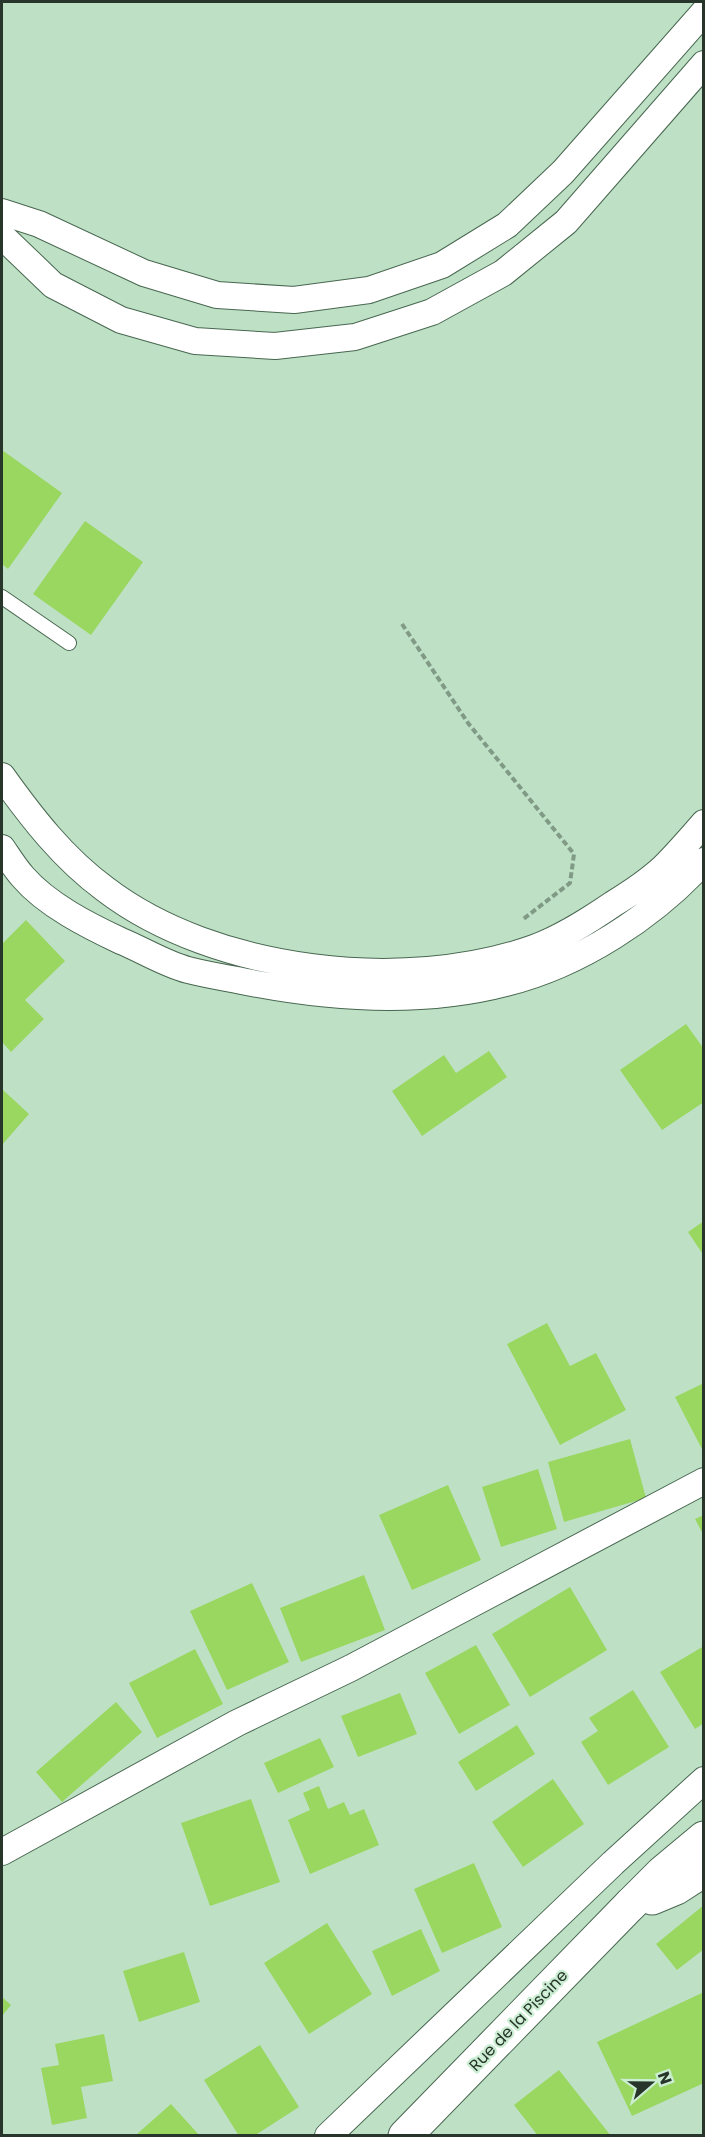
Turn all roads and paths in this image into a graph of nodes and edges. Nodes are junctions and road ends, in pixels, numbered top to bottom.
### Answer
1 (704, 12) edge
2 (704, 64) edge
3 (2, 212) edge
4 (2, 236) edge
5 (2, 597) edge
6 (402, 624) dead end
7 (69, 643) dead end
8 (2, 776) edge
9 (704, 823) edge
10 (2, 848) edge
11 (704, 861) edge
12 (520, 921) dead end
13 (704, 1481) edge
14 (704, 1780) edge
15 (704, 1838) edge
16 (2, 1852) edge
17 (704, 1870) edge
18 (631, 1904) junction
19 (328, 2136) edge
20 (405, 2136) edge

1 - 3 street
2 - 4 street
5 - 7 lane
6 - 12 path
8 - 9 street
10 - 11 street
13 - 16 street
14 - 19 street
15 - 18 main road, Rue de la Piscine
17 - 18 main road
18 - 20 main road, Rue de la Piscine

